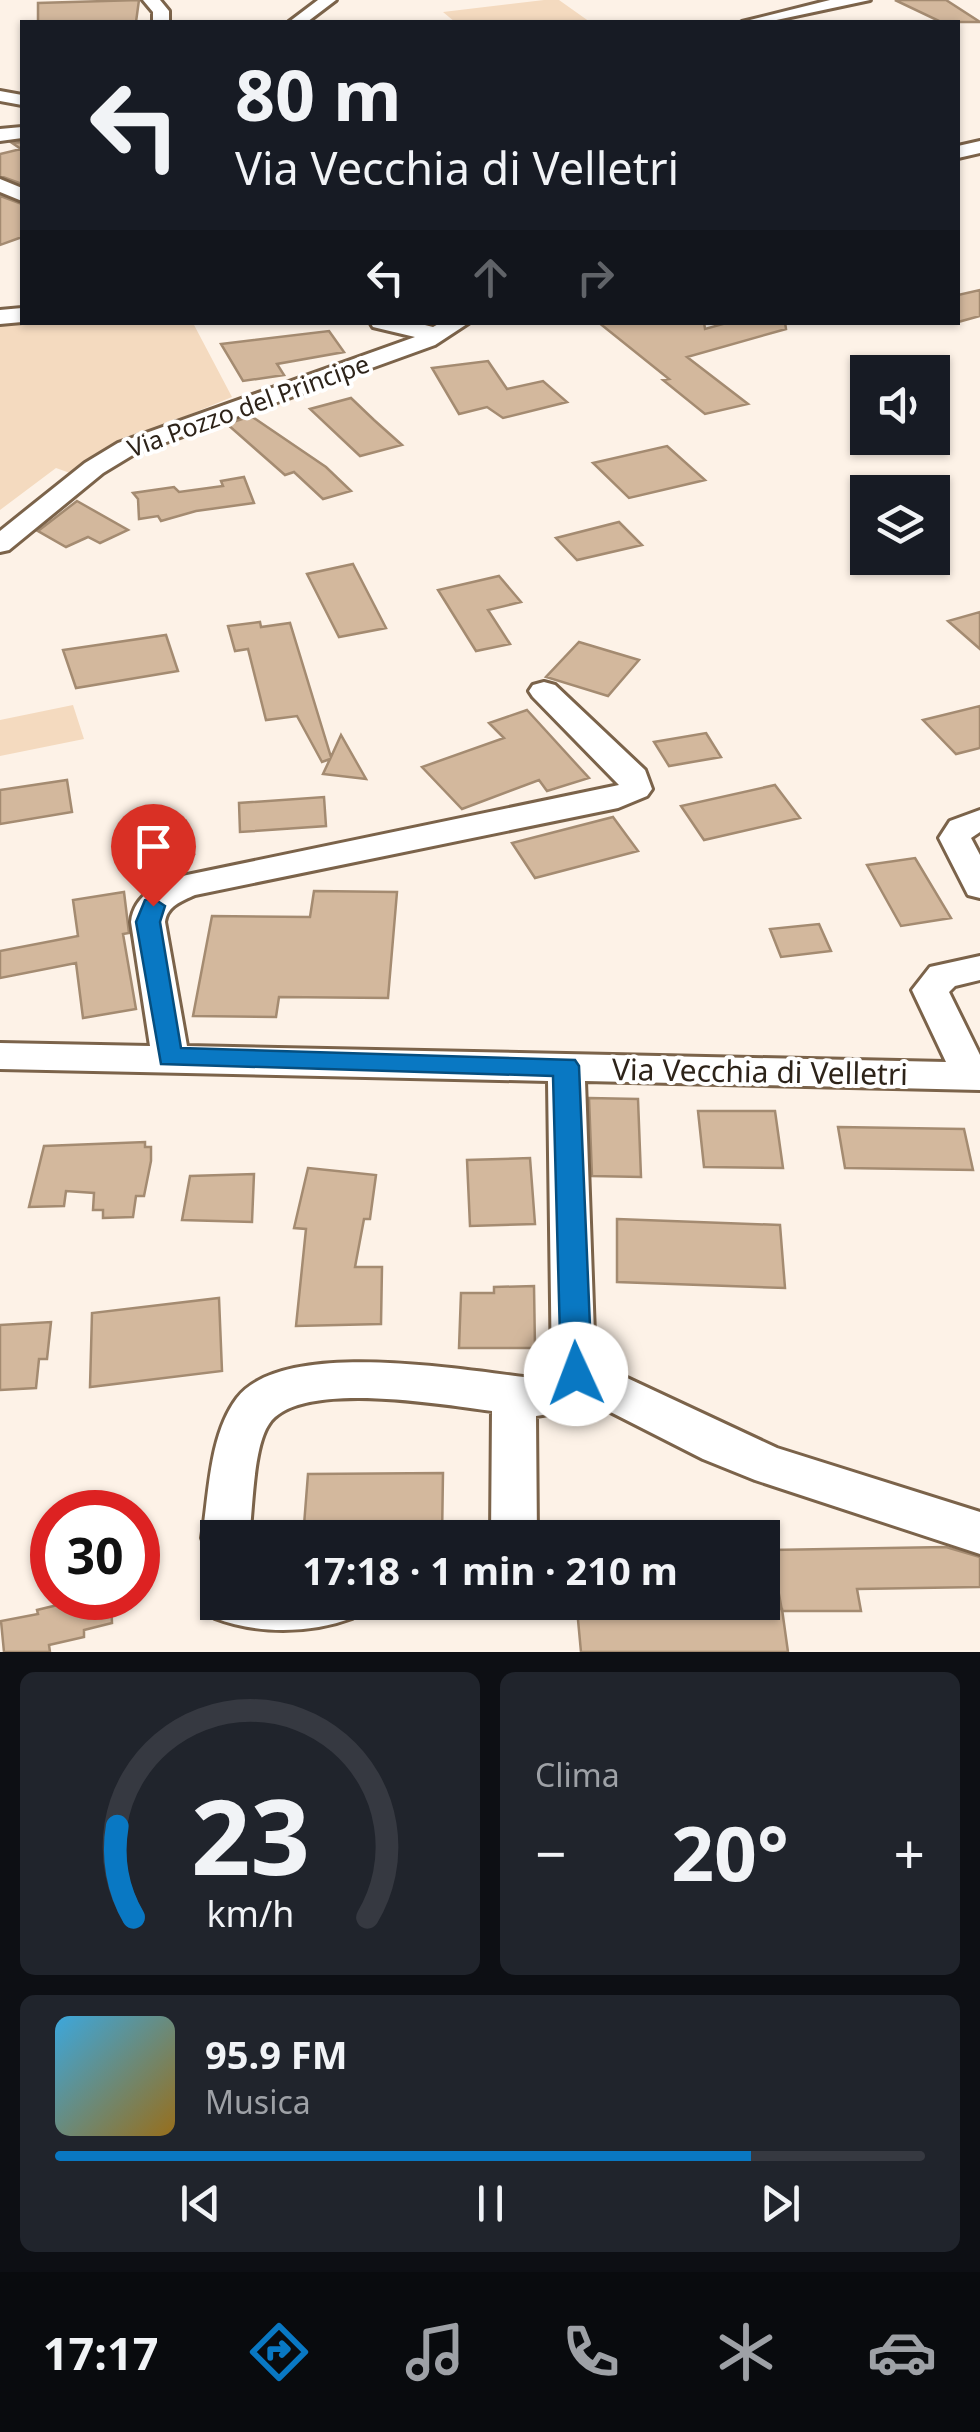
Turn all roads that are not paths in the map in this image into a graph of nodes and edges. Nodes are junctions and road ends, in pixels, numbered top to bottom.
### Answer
1 (328, 0) edge
2 (791, 0) edge
3 (862, 0) edge
4 (822, 6) junction
5 (300, 20) edge
6 (759, 20) edge
7 (411, 325) edge
8 (449, 329) edge
9 (0, 544) edge
10 (544, 692) dead end
11 (980, 820) edge
12 (980, 887) edge
13 (980, 968) edge
14 (0, 1056) edge
15 (170, 1057) junction
16 (566, 1066) junction
17 (976, 1076) edge
18 (576, 1374) junction
19 (514, 1396) junction
20 (228, 1520) edge
21 (514, 1520) edge
22 (980, 1532) edge

1 - 5 street
2 - 4 street
3 - 4 street
4 - 6 street
7 - 8 street
8 - 9 street, Via Pozzo del Principe
10 - 15 street
11 - 12 street
13 - 17 street
14 - 15 street, Via Vecchia di Velletri
15 - 16 street, Via Vecchia di Velletri
16 - 17 street, Via Vecchia di Velletri
16 - 18 street
18 - 19 street
18 - 22 street
19 - 20 street
19 - 21 street

